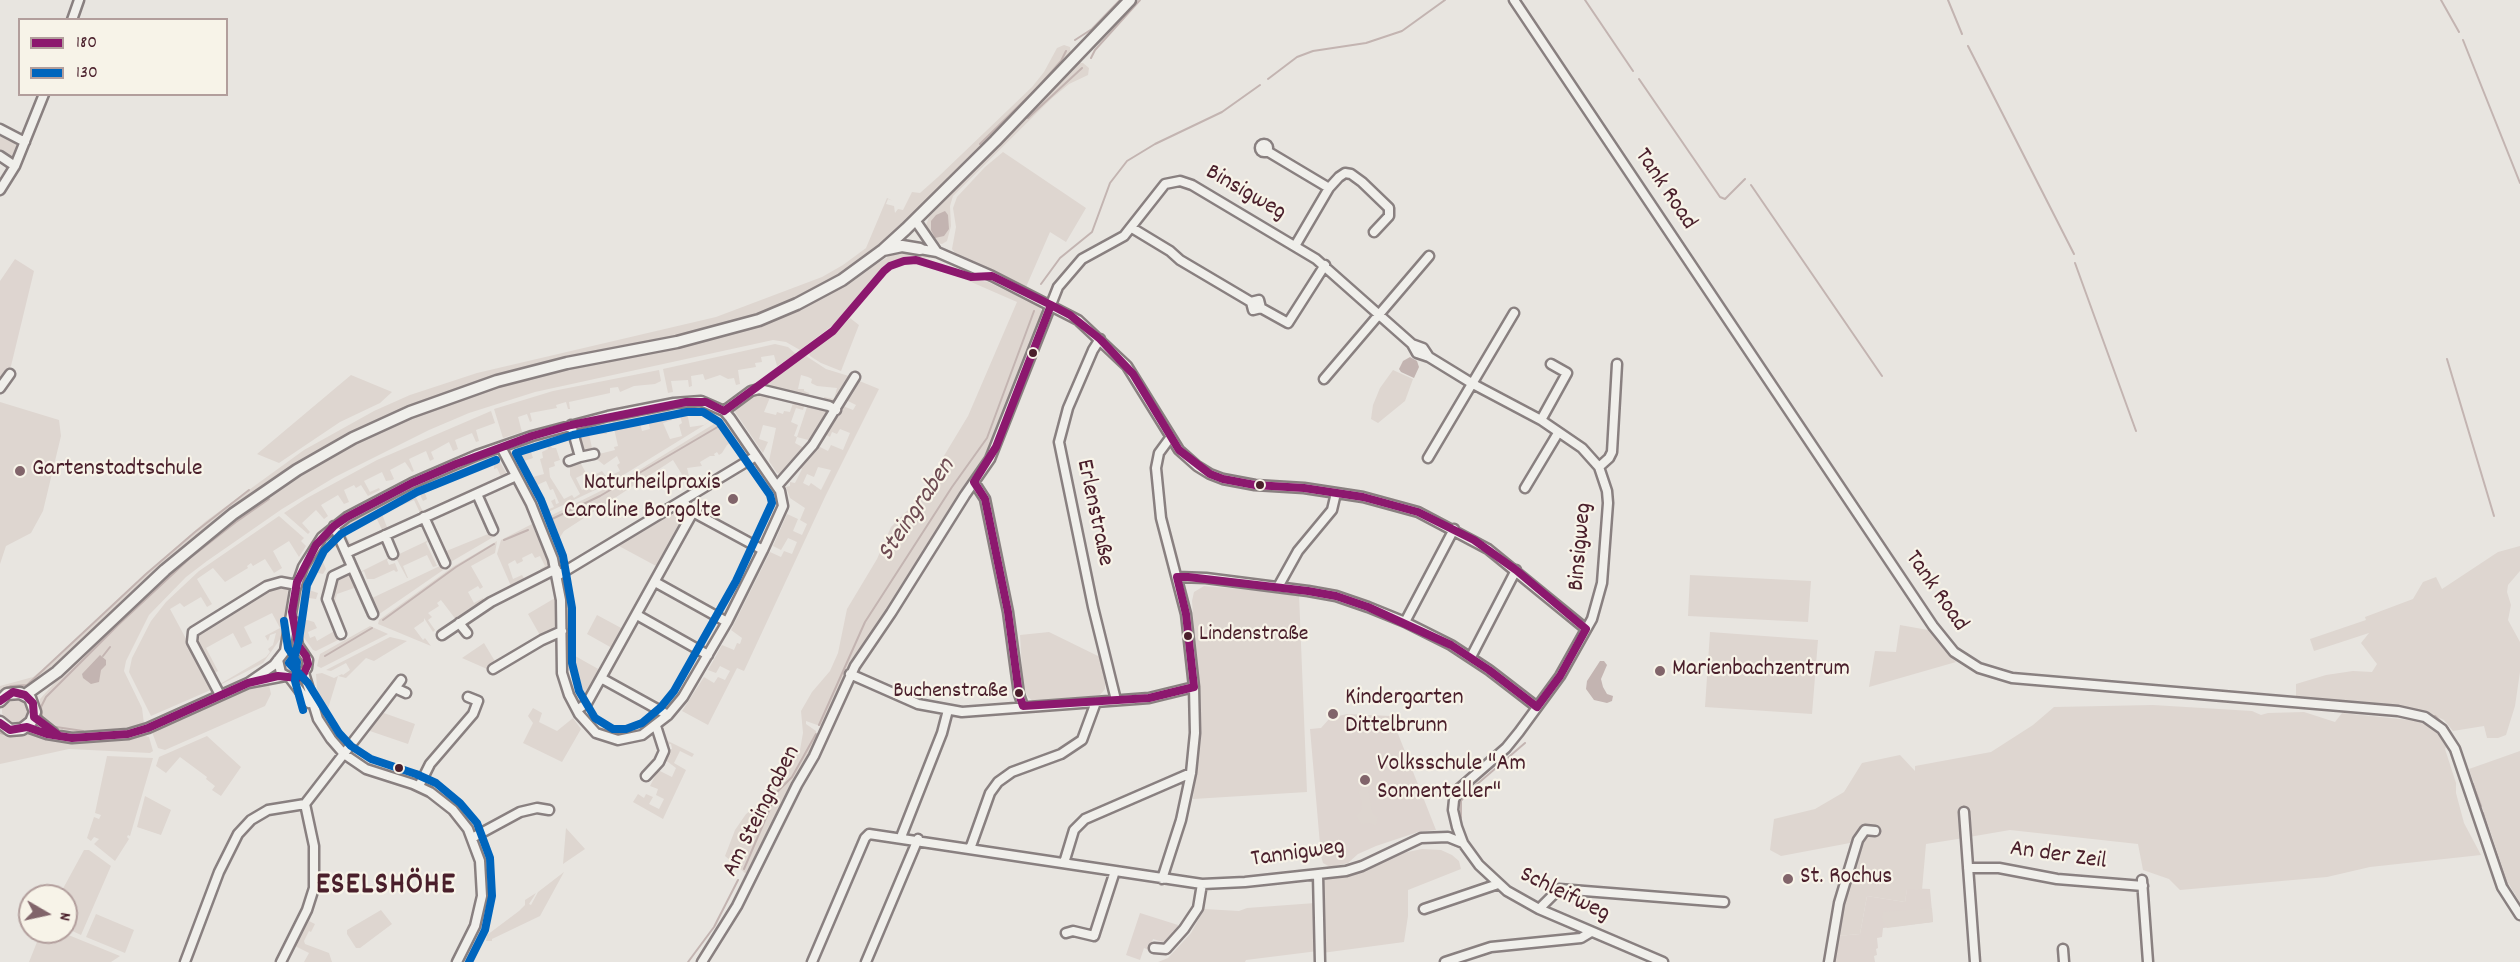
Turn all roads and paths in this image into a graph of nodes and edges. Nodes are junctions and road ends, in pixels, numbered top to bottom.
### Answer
1 (79, 0) edge
2 (1130, 0) edge
3 (1514, 0) edge
4 (73, 18) edge
5 (43, 96) edge
6 (0, 129) edge
7 (25, 142) junction
8 (1268, 151) dead end
9 (0, 156) edge
10 (15, 166) junction
11 (1329, 188) junction
12 (0, 190) edge
13 (915, 220) junction
14 (1132, 228) junction
15 (906, 229) junction
16 (1374, 232) dead end
17 (1295, 246) junction
18 (920, 249) junction
19 (883, 250) junction
20 (937, 252) junction
21 (1429, 256) dead end
22 (1325, 266) junction
23 (1051, 305) junction
24 (1514, 313) dead end
25 (1378, 315) junction
26 (1100, 339) junction
27 (1551, 364) dead end
28 (1617, 364) dead end
29 (10, 374) dead end
30 (855, 377) dead end
31 (1324, 379) dead end
32 (1473, 384) junction
33 (0, 388) edge
34 (836, 410) junction
35 (724, 411) junction
36 (1541, 420) junction
37 (571, 425) junction
38 (1558, 433) junction
39 (1170, 438) junction
40 (501, 447) junction
41 (594, 454) dead end
42 (756, 456) junction
43 (580, 457) junction
44 (1428, 458) dead end
45 (569, 460) dead end
46 (1599, 467) junction
47 (516, 476) junction
48 (974, 482) junction
49 (777, 486) junction
50 (1525, 488) dead end
51 (1336, 493) junction
52 (477, 494) junction
53 (683, 500) junction
54 (693, 512) junction
55 (424, 517) junction
56 (334, 526) junction
57 (1454, 529) junction
58 (493, 530) dead end
59 (385, 535) junction
60 (763, 550) junction
61 (346, 553) junction
62 (393, 554) dead end
63 (445, 563) dead end
64 (352, 567) junction
65 (1516, 570) junction
66 (556, 573) junction
67 (1177, 577) junction
68 (655, 582) junction
69 (297, 585) junction
70 (1278, 587) junction
71 (292, 612) junction
72 (373, 614) dead end
73 (637, 615) junction
74 (726, 622) junction
75 (1405, 622) junction
76 (459, 623) junction
77 (1586, 629) junction
78 (562, 631) junction
79 (467, 633) dead end
80 (341, 634) dead end
81 (442, 635) dead end
82 (300, 650) junction
83 (285, 651) junction
84 (708, 655) junction
85 (1471, 657) junction
86 (278, 660) junction
87 (493, 669) dead end
88 (304, 673) junction
89 (850, 674) junction
90 (287, 677) junction
91 (601, 678) junction
92 (401, 680) dead end
93 (248, 683) junction
94 (1194, 687) junction
95 (395, 688) junction
96 (406, 693) dead end
97 (220, 695) junction
98 (468, 698) dead end
99 (29, 699) junction
100 (1116, 700) junction
101 (0, 701) edge
102 (1096, 702) junction
103 (1023, 706) junction
104 (1538, 707) junction
105 (576, 710) junction
106 (314, 711) junction
107 (948, 711) junction
108 (668, 715) junction
109 (34, 717) junction
110 (0, 723) edge
111 (656, 726) junction
112 (27, 727) junction
113 (60, 736) junction
114 (344, 754) junction
115 (1191, 773) junction
116 (646, 776) dead end
117 (419, 786) junction
118 (305, 804) junction
119 (549, 810) dead end
120 (1452, 810) joint
121 (1965, 812) dead end
122 (1875, 831) dead end
123 (901, 837) junction
124 (472, 838) junction
125 (918, 839) junction
126 (1463, 843) junction
127 (970, 849) junction
128 (1064, 863) junction
129 (1968, 868) junction
130 (1115, 871) junction
131 (1318, 875) junction
132 (1162, 879) junction
133 (1202, 884) junction
134 (1498, 884) junction
135 (1724, 902) dead end
136 (1424, 909) dead end
137 (1539, 909) junction
138 (2520, 915) edge
139 (1591, 932) junction
140 (1066, 933) dead end
141 (1154, 948) dead end
142 (2063, 949) dead end
143 (185, 962) edge
144 (281, 962) edge
145 (457, 962) edge
146 (702, 962) edge
147 (812, 962) edge
148 (866, 962) edge
149 (1320, 962) edge
150 (1445, 962) edge
151 (1663, 962) edge
152 (1828, 962) edge
153 (1975, 962) edge
154 (2064, 962) edge
155 (2148, 962) edge

1 - 4 street
2 - 13 main road
3 - 138 street, Tank Road
5 - 7 street
6 - 7 street
7 - 10 street
8 - 11 street
9 - 10 street
10 - 12 street
11 - 16 street
11 - 17 street
13 - 15 main road
13 - 20 street
14 - 17 street, Binsigweg
14 - 22 street
14 - 23 street, Binsigweg
15 - 18 main road
15 - 19 main road
17 - 22 street, Binsigweg
18 - 19 main road
18 - 20 street
19 - 99 main road
20 - 23 street
21 - 25 street
22 - 25 street, Binsigweg
23 - 26 street
23 - 48 street, Am Steingraben
24 - 32 street
25 - 31 street
25 - 32 street, Binsigweg
26 - 39 street
26 - 100 street, Erlenstraße
27 - 36 street
28 - 46 street
29 - 33 street
30 - 34 street
32 - 36 street, Binsigweg
32 - 44 street
34 - 35 street
34 - 49 street
35 - 37 street
35 - 42 street
36 - 38 street, Binsigweg
37 - 40 street
37 - 43 street
38 - 46 street, Binsigweg
38 - 50 street
39 - 51 street
39 - 67 street
40 - 47 street
40 - 56 street
41 - 43 street
42 - 49 street
42 - 53 street
43 - 45 street
46 - 77 street, Binsigweg
47 - 52 street
47 - 66 street
48 - 89 street, Am Steingraben
48 - 103 street
49 - 60 street
51 - 57 street
51 - 70 street
52 - 55 street
52 - 58 street
53 - 54 street
53 - 66 street
54 - 60 street
54 - 68 street
55 - 59 street
55 - 63 street
56 - 61 street
56 - 69 street
57 - 65 street
57 - 75 street
59 - 61 street
59 - 62 street
60 - 74 street
61 - 64 street
64 - 72 street
64 - 80 street
65 - 77 street
65 - 85 street
66 - 76 street
66 - 78 street
67 - 70 street
67 - 94 street
68 - 73 street
68 - 74 street
69 - 71 street
69 - 97 street
70 - 75 street
71 - 82 street
71 - 83 street
73 - 84 street
73 - 91 street
74 - 84 street
75 - 85 street
76 - 79 street
76 - 81 street
77 - 104 street, Binsigweg
78 - 87 street
78 - 105 street
82 - 83 street
82 - 88 street
83 - 86 street
84 - 108 street
85 - 104 street
86 - 90 street
86 - 93 street
88 - 90 street
88 - 106 street
89 - 107 street
89 - 146 street, Am Steingraben
90 - 93 street
90 - 106 street
91 - 105 street
91 - 108 street
92 - 95 street
93 - 97 street
94 - 100 street
94 - 115 street
95 - 96 street
95 - 114 street
97 - 113 street
98 - 117 street
99 - 101 main road
99 - 109 main road
100 - 102 street
102 - 103 street
102 - 127 street
103 - 107 street
104 - 120 street, Binsigweg
105 - 111 street
106 - 114 street
107 - 123 street
108 - 111 street
109 - 112 main road
109 - 113 street
110 - 112 main road
111 - 116 street
112 - 113 street
114 - 117 street
114 - 118 street
115 - 128 street
115 - 132 street
117 - 124 street
118 - 143 street
118 - 144 street
119 - 124 street
120 - 126 street, Schleifweg
121 - 129 street
122 - 152 street
123 - 125 street, Tannigweg
123 - 147 street, Tannigweg
124 - 145 street
125 - 127 street, Tannigweg
125 - 148 street
126 - 131 street, Tannigweg
126 - 134 street, Schleifweg
127 - 128 street, Tannigweg
128 - 130 street, Tannigweg
129 - 153 street
129 - 155 street, An der Zeil
130 - 132 street, Tannigweg
130 - 140 street
131 - 133 street, Tannigweg
131 - 149 street
132 - 133 street, Tannigweg
133 - 141 street
134 - 136 street
134 - 137 street, Schleifweg
135 - 137 street
137 - 139 street, Schleifweg
139 - 150 street
139 - 151 street, Schleifweg
142 - 154 street

